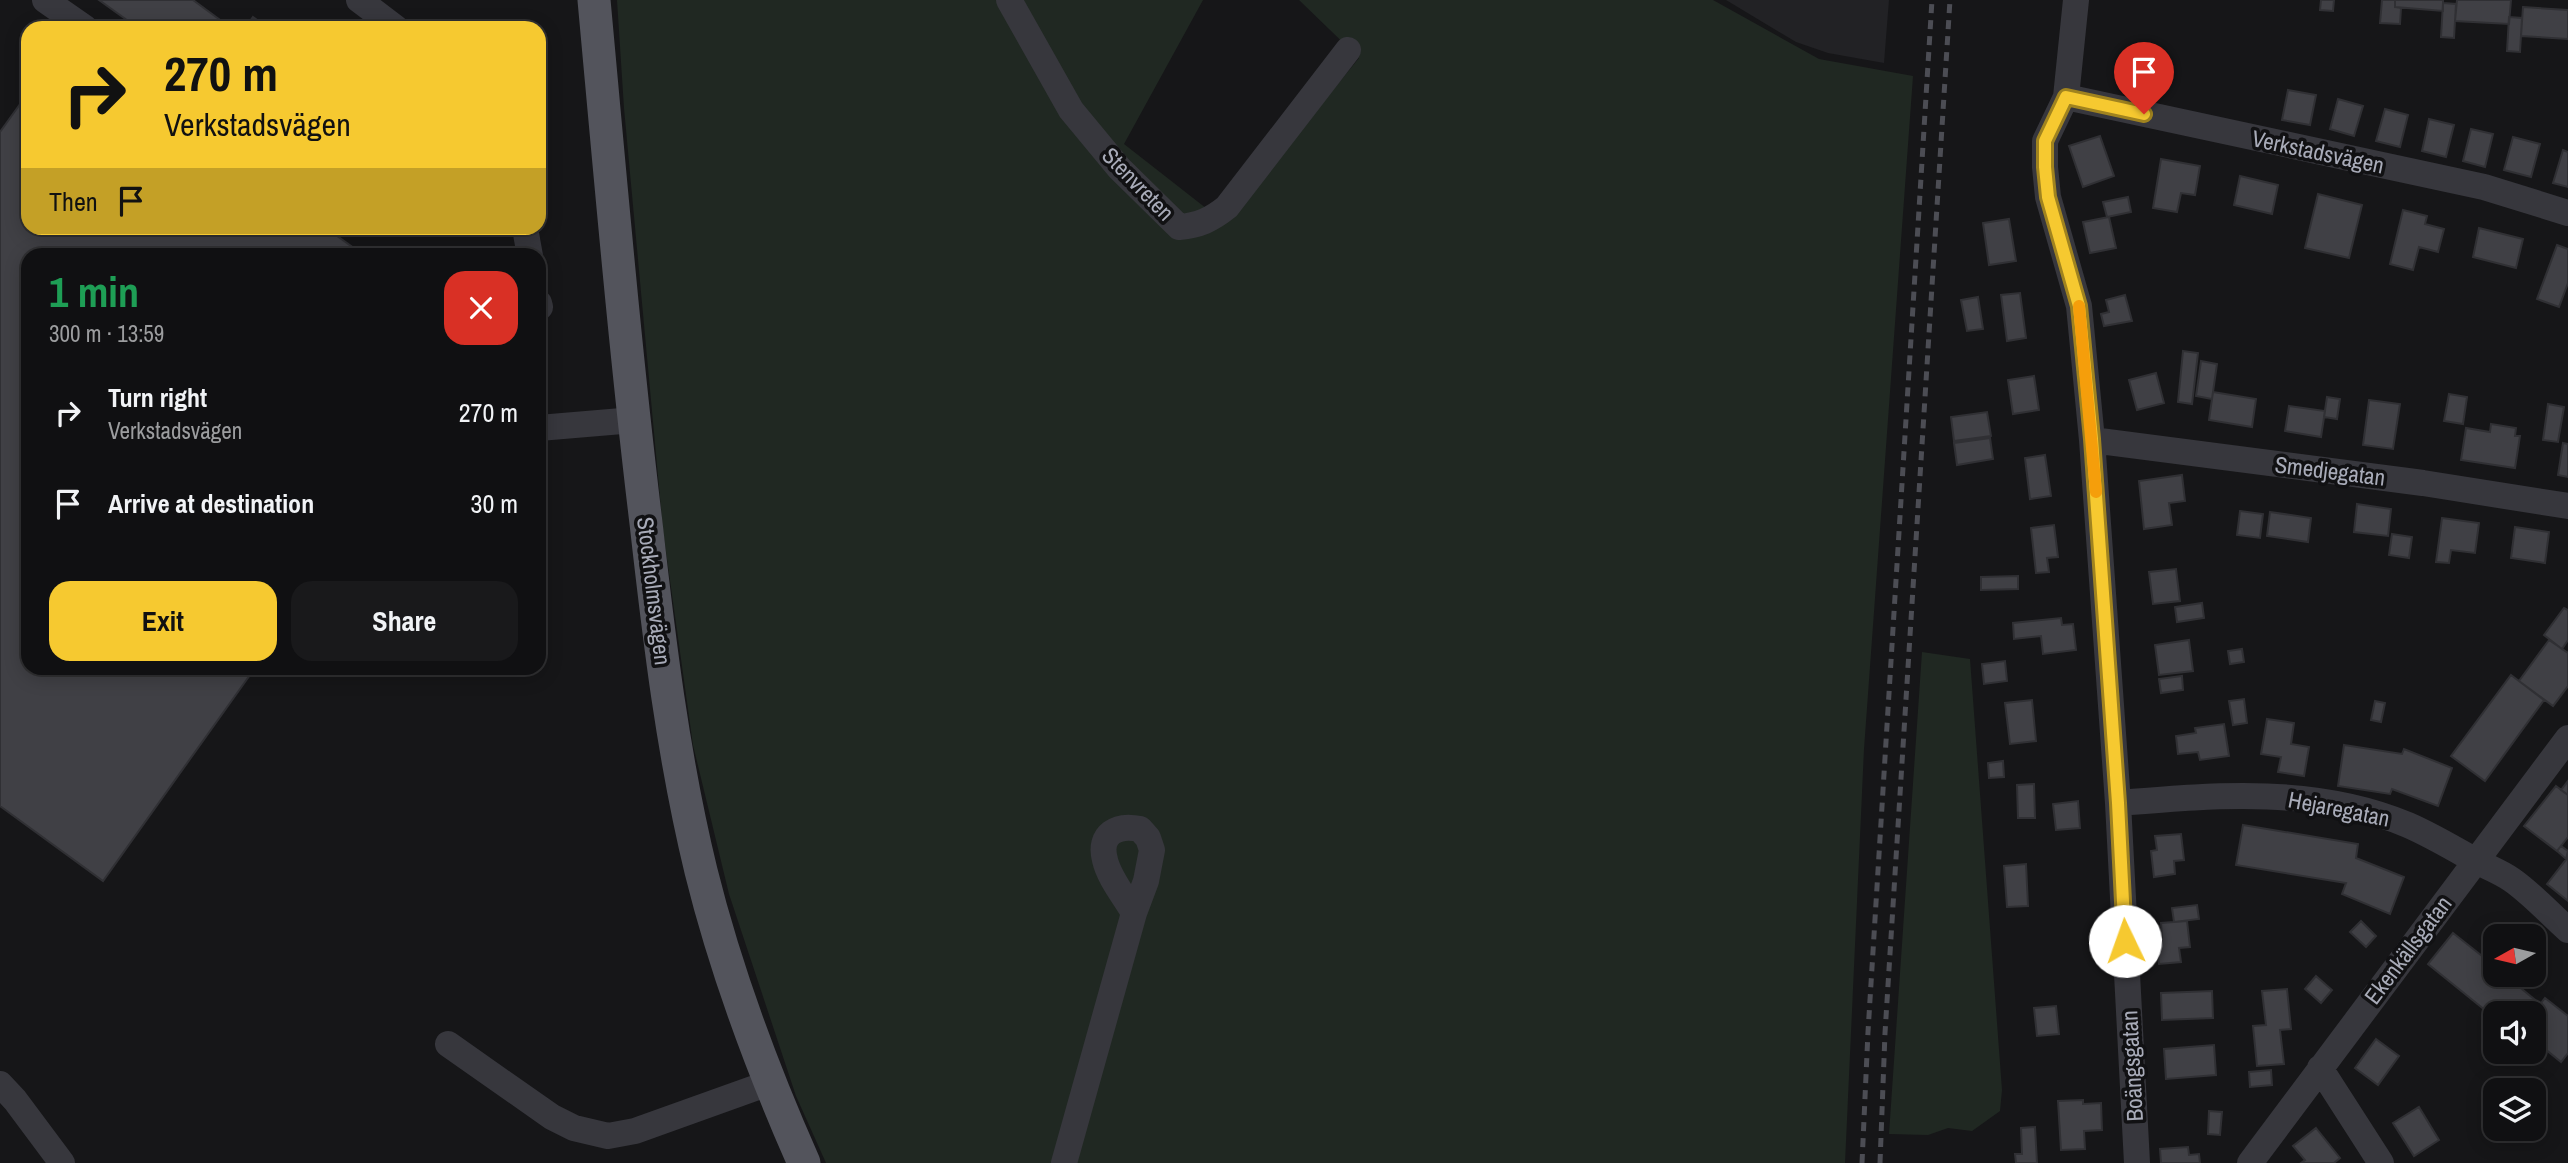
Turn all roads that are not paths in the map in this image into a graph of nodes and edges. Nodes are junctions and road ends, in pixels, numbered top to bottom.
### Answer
1 (45, 0) edge
2 (359, 0) edge
3 (594, 0) edge
4 (1009, 0) edge
5 (2076, 0) edge
6 (75, 21) edge
7 (387, 21) edge
8 (1348, 50) dead end
9 (2066, 97) junction
10 (2568, 214) edge
11 (634, 420) junction
12 (546, 427) edge
13 (2092, 439) junction
14 (2568, 506) edge
15 (2568, 738) edge
16 (2118, 803) junction
17 (2475, 861) junction
18 (1134, 913) dead end
19 (2568, 930) edge
20 (447, 1044) dead end
21 (2320, 1068) junction
22 (769, 1083) junction
23 (0, 1084) edge
24 (62, 1163) edge
25 (804, 1163) edge
26 (1064, 1163) edge
27 (2137, 1163) edge
28 (2249, 1163) edge
29 (2381, 1163) edge

1 - 6 street
2 - 7 street
3 - 11 main road, Stockholmsvägen
4 - 8 street, Stenvreten
5 - 9 street, Boängsgatan
9 - 10 street, Verkstadsvägen
9 - 13 street, Boängsgatan
11 - 12 street
11 - 22 main road, Stockholmsvägen
13 - 14 street, Smedjegatan
13 - 16 street, Boängsgatan
15 - 17 street, Ekenkällsgatan
16 - 17 street, Hejaregatan
16 - 27 street, Boängsgatan
17 - 19 street, Hejaregatan
17 - 21 street, Ekenkällsgatan
18 - 26 street
20 - 22 street
21 - 28 street, Ekenkällsgatan
21 - 29 street
22 - 25 main road, Stockholmsvägen
23 - 24 street

